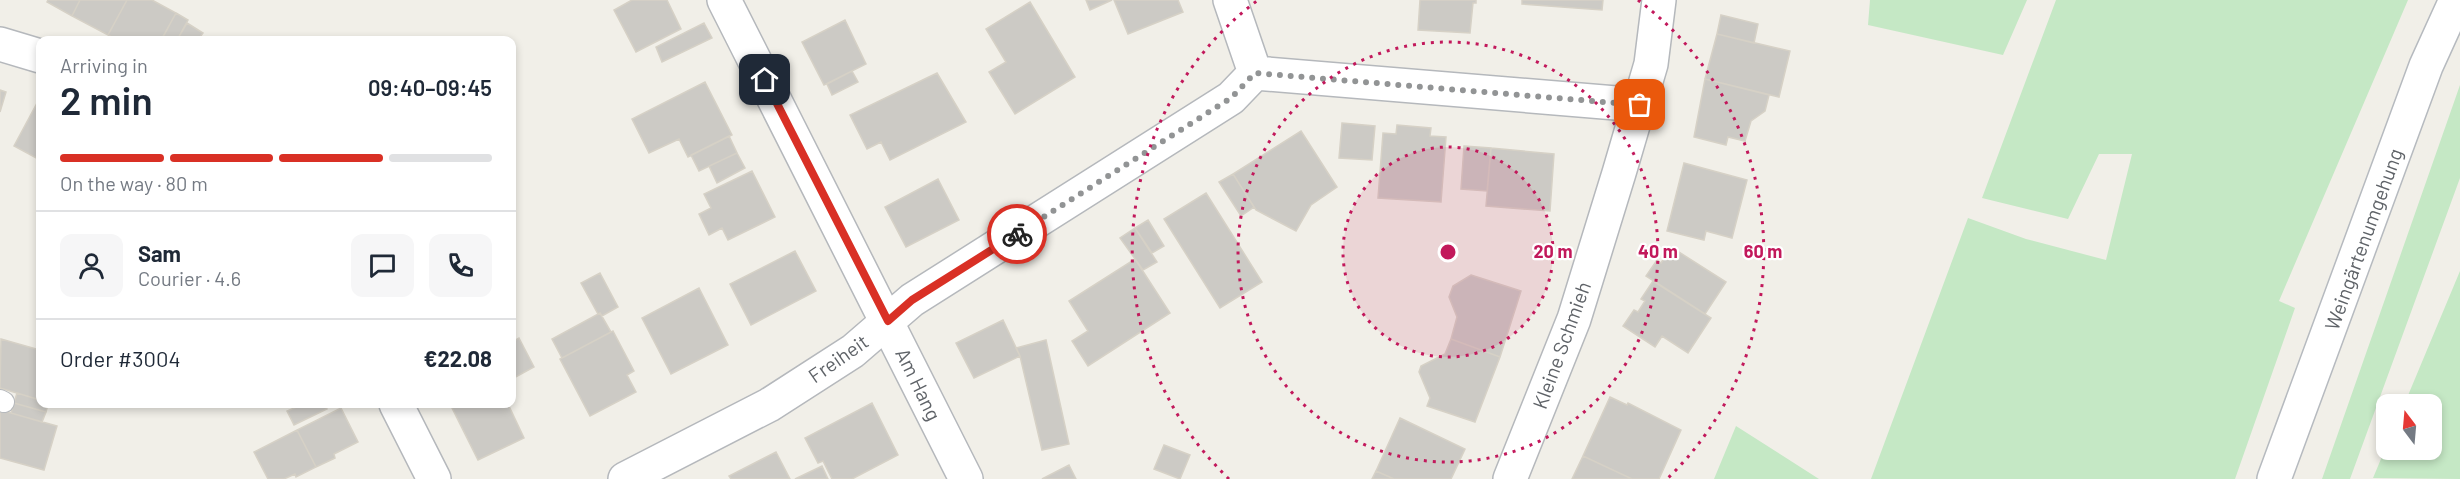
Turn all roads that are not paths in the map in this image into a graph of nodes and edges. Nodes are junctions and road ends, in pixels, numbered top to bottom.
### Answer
1 (724, 0) edge
2 (1230, 0) edge
3 (1659, 0) edge
4 (2456, 0) edge
5 (0, 44) edge
6 (36, 55) edge
7 (1255, 73) junction
8 (1640, 105) junction
9 (888, 321) junction
10 (398, 408) edge
11 (434, 479) edge
12 (625, 479) edge
13 (966, 479) edge
14 (1510, 479) edge
15 (2274, 479) edge

1 - 9 street, Am Hang
2 - 7 street
3 - 8 street, Kleine Schmieh
4 - 15 street, Weingärtenumgehung
5 - 6 street
7 - 8 street
7 - 9 street, Freiheit
8 - 14 street, Kleine Schmieh
9 - 12 street, Freiheit
9 - 13 street, Am Hang
10 - 11 street

